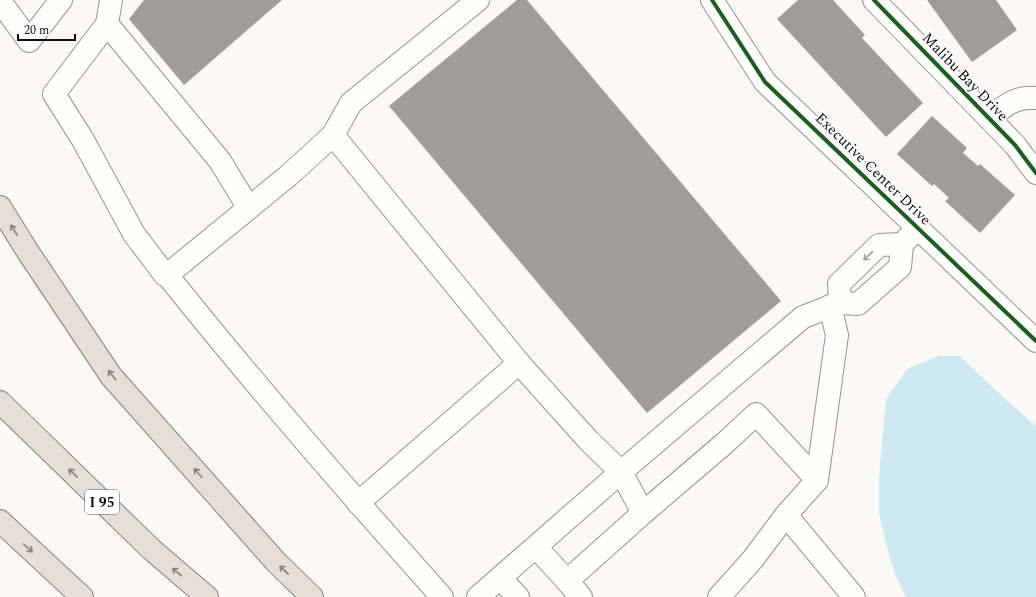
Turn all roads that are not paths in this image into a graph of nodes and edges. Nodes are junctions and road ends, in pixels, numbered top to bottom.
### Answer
1 (61, 0) edge
2 (111, 0) edge
3 (478, 0) edge
4 (712, 0) edge
5 (874, 0) edge
6 (0, 1) edge
7 (107, 24) junction
8 (1036, 98) edge
9 (989, 118) junction
10 (333, 136) junction
11 (1036, 173) edge
12 (0, 207) edge
13 (248, 207) junction
14 (918, 228) junction
15 (902, 244) junction
16 (167, 275) junction
17 (835, 304) junction
18 (1036, 341) edge
19 (520, 363) junction
20 (0, 402) edge
21 (621, 472) junction
22 (817, 480) junction
23 (358, 503) junction
24 (643, 513) junction
25 (786, 515) junction
26 (0, 521) edge
27 (536, 547) junction
28 (500, 578) junction
29 (574, 589) edge
30 (82, 597) edge
31 (207, 597) edge
32 (312, 597) edge
33 (442, 597) edge
34 (478, 597) edge
35 (518, 597) edge
36 (719, 597) edge
37 (854, 597) edge

1 - 6 street
2 - 7 street
3 - 10 street
4 - 14 street, Executive Center Drive
5 - 9 street, Malibu Bay Drive
7 - 13 street
7 - 16 street
8 - 9 street, Malibu Bay Drive
9 - 11 street, Malibu Bay Drive
10 - 13 street
10 - 19 street
32 -> 12 highway
13 - 16 street
14 - 15 street
14 - 18 street, Executive Center Drive
15 -> 17 street
15 - 17 street
16 - 23 street
17 - 21 street
17 - 22 street
19 - 21 street
19 - 23 street
31 -> 20 highway, I 95
21 - 24 street
21 - 27 street
22 - 24 street
22 - 25 street
23 - 33 street
24 - 29 street
25 - 36 street
25 - 37 street
26 -> 30 highway
27 - 28 street
27 - 29 street
28 - 34 street
28 - 35 street

